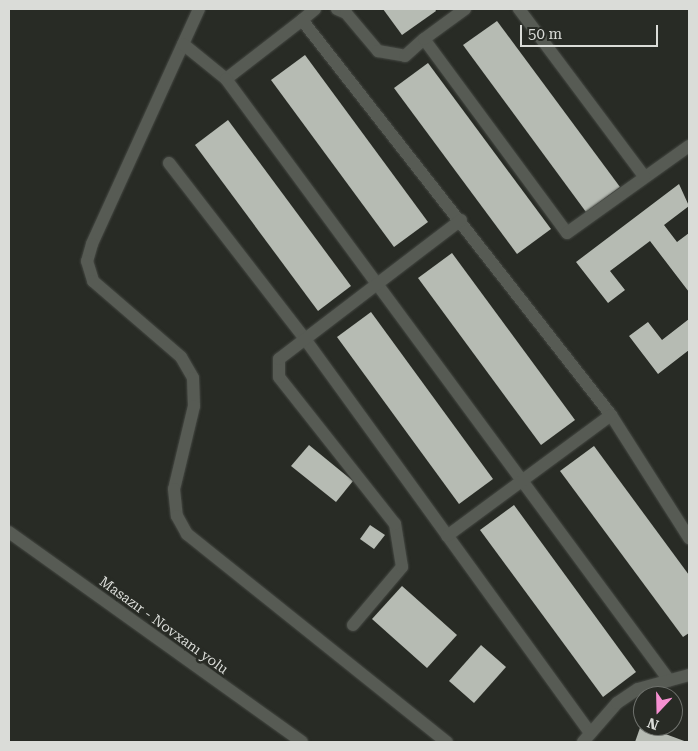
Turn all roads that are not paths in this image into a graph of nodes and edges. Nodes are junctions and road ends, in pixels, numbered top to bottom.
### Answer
1 (199, 9) edge
2 (316, 9) edge
3 (337, 9) edge
4 (519, 9) edge
5 (458, 11) edge
6 (302, 20) junction
7 (424, 39) junction
8 (183, 44) junction
9 (226, 79) junction
10 (689, 146) edge
11 (169, 163) dead end
12 (644, 176) junction
13 (461, 220) junction
14 (378, 283) junction
15 (305, 339) junction
16 (612, 415) junction
17 (524, 479) junction
18 (9, 532) edge
19 (447, 536) junction
20 (689, 538) edge
21 (353, 624) dead end
22 (689, 675) edge
23 (669, 680) junction
24 (586, 737) edge
25 (302, 742) edge
26 (447, 742) edge

1 - 8 street
2 - 6 street
3 - 7 street
4 - 12 street
5 - 7 street
6 - 9 street
6 - 13 street
7 - 12 street
8 - 9 street
8 - 26 street
9 - 14 street
10 - 12 street
11 - 15 street
13 - 14 street
13 - 16 street
14 - 15 street
14 - 17 street
15 - 19 street
15 - 21 street
16 - 17 street
16 - 20 street
17 - 19 street
17 - 23 street
18 - 25 street, Masazır - Novxanı yolu
19 - 24 street
22 - 23 street
23 - 24 street

